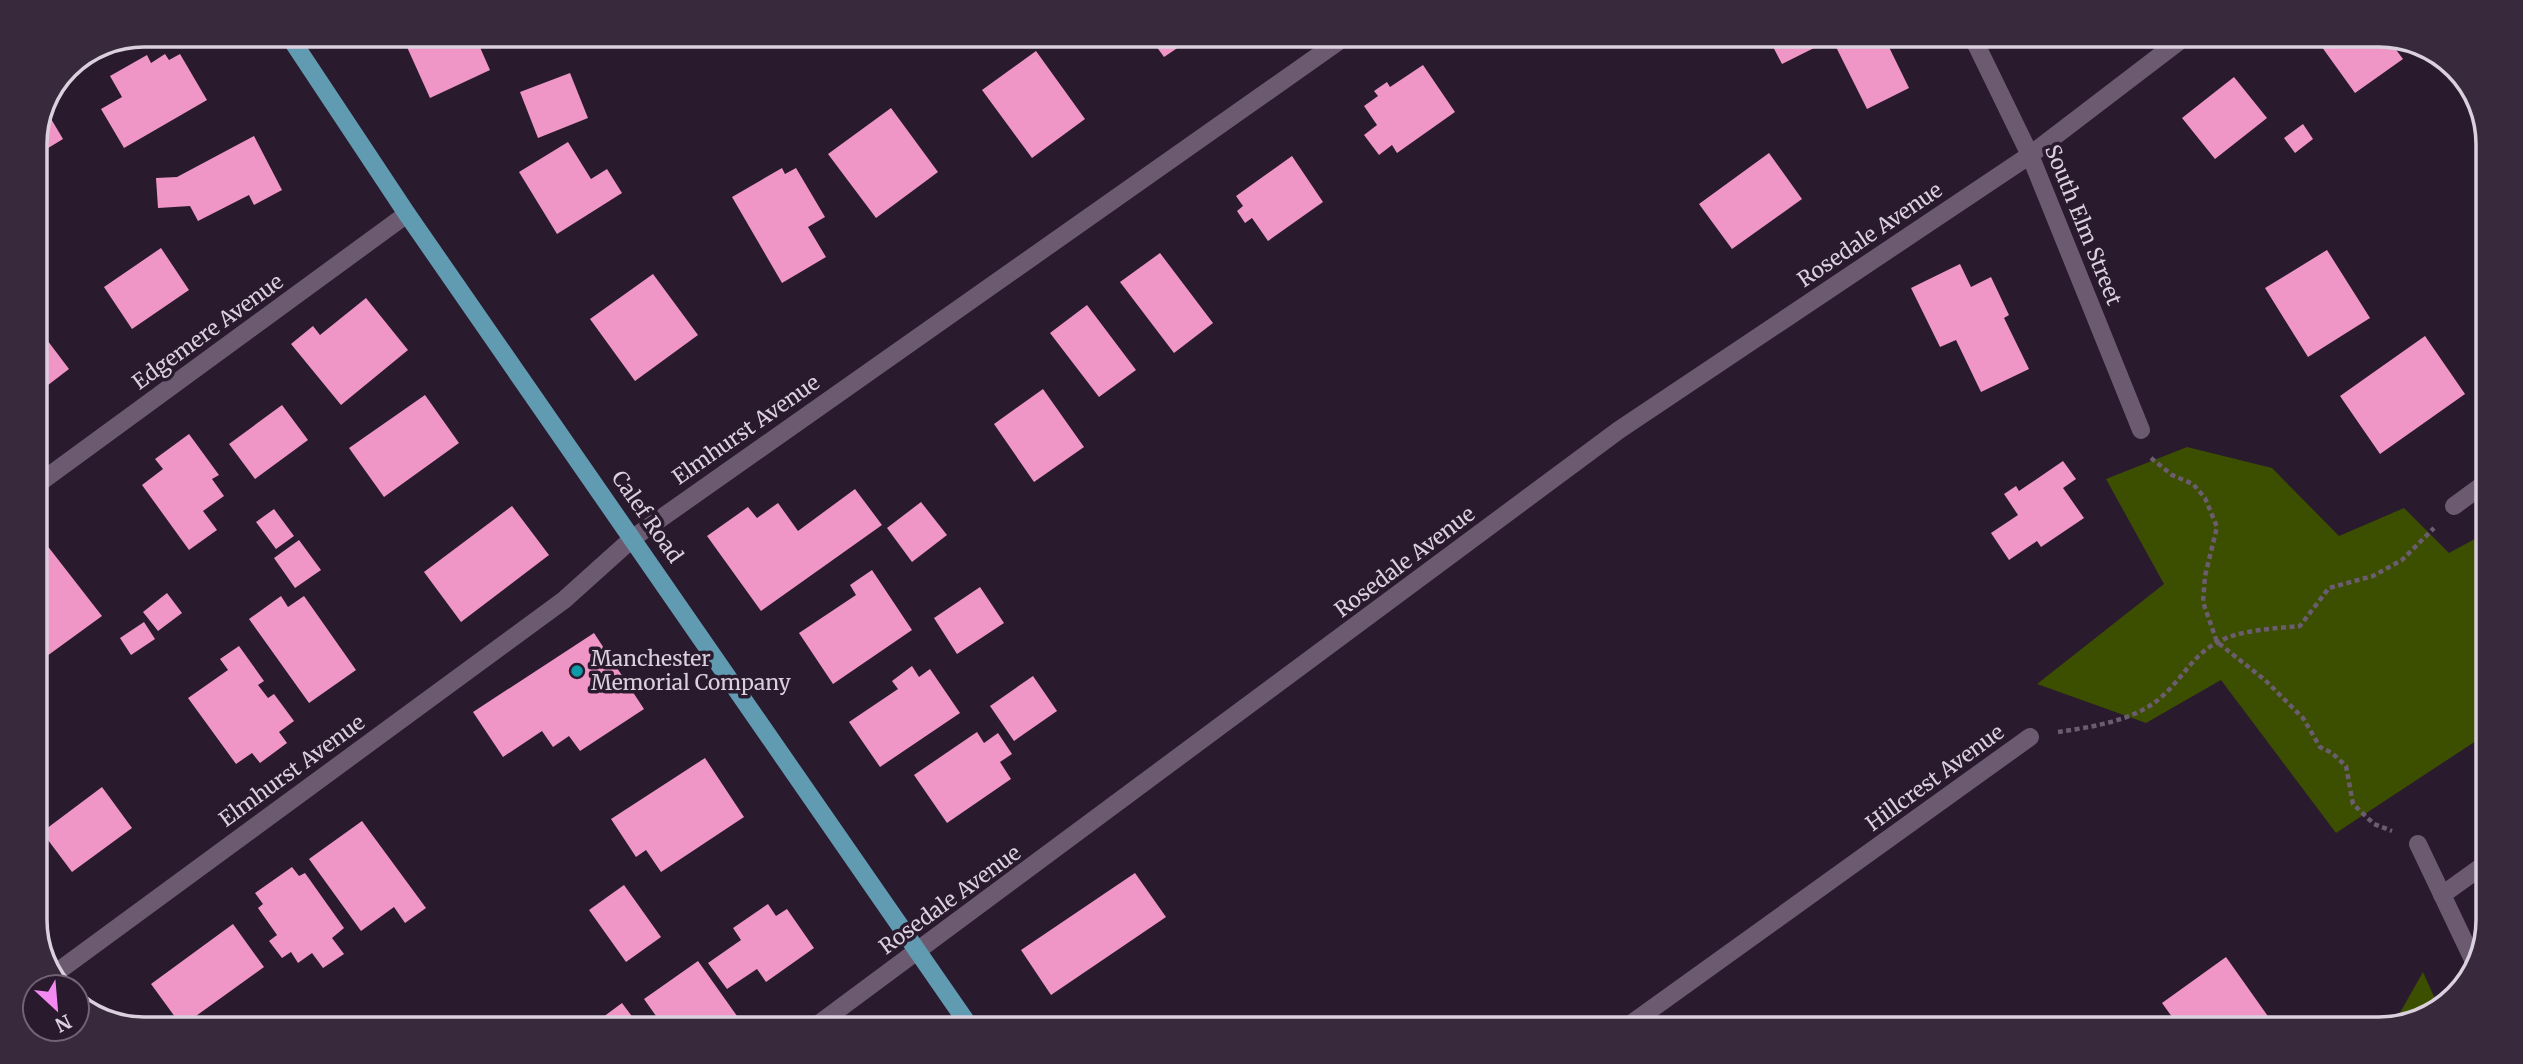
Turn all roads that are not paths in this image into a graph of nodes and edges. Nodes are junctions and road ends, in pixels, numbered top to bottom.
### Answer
1 (296, 47) edge
2 (1331, 47) edge
3 (1977, 47) edge
4 (2171, 47) edge
5 (2031, 155) junction
6 (407, 214) junction
7 (2141, 430) road end
8 (47, 477) edge
9 (2476, 490) edge
10 (2454, 506) road end
11 (633, 538) junction
12 (2030, 737) road end
13 (2418, 844) road end
14 (2476, 871) edge
15 (2442, 895) junction
16 (2470, 952) edge
17 (918, 953) junction
18 (61, 969) edge
19 (828, 1017) edge
20 (963, 1017) edge
21 (1641, 1017) edge

1 - 6 main road, Calef Road
2 - 11 street, Elmhurst Avenue
3 - 5 street, South Elm Street
4 - 5 street, Rosedale Avenue
5 - 7 street, South Elm Street
5 - 17 street, Rosedale Avenue
6 - 8 street, Edgemere Avenue
6 - 11 main road, Calef Road
9 - 10 street
11 - 17 main road, Calef Road
11 - 18 street, Elmhurst Avenue
12 - 21 street, Hillcrest Avenue
13 - 15 street
14 - 15 street
15 - 16 street
17 - 19 street, Rosedale Avenue
17 - 20 main road, Calef Road

